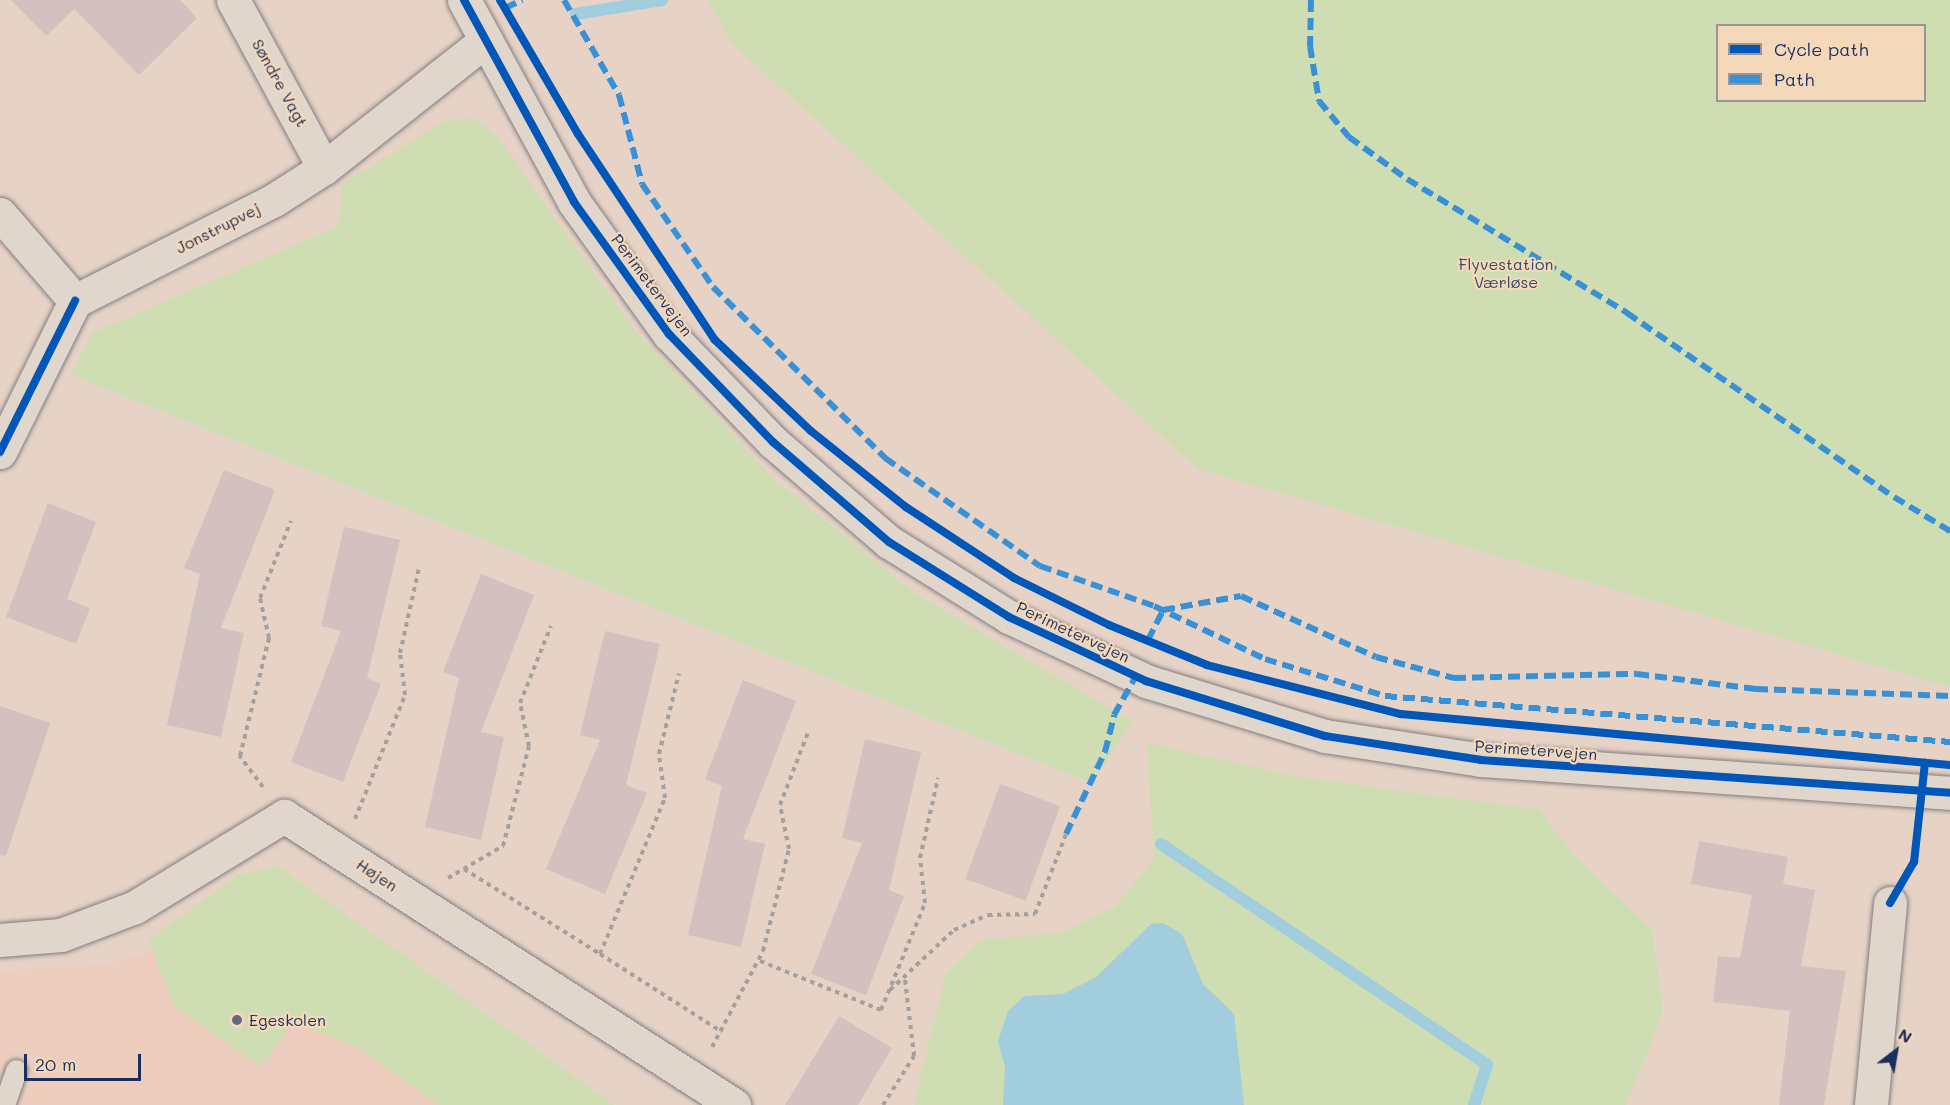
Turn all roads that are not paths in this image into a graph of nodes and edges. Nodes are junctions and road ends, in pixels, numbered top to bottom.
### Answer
1 (233, 0) edge
2 (464, 0) edge
3 (486, 40) junction
4 (324, 168) junction
5 (0, 214) edge
6 (75, 301) junction
7 (0, 452) edge
8 (1950, 793) edge
9 (1890, 903) dead end
10 (0, 940) edge
11 (16, 1070) dead end
12 (4, 1105) edge
13 (734, 1105) edge
14 (1871, 1105) edge

1 - 4 street, Søndre Vagt
2 - 3 street, Perimetervejen
3 - 4 street, Jonstrupvej
3 - 8 street, Perimetervejen
4 - 6 street, Jonstrupvej
5 - 6 street
6 - 7 street
9 - 14 street
10 - 13 street, Højen
11 - 12 lane

